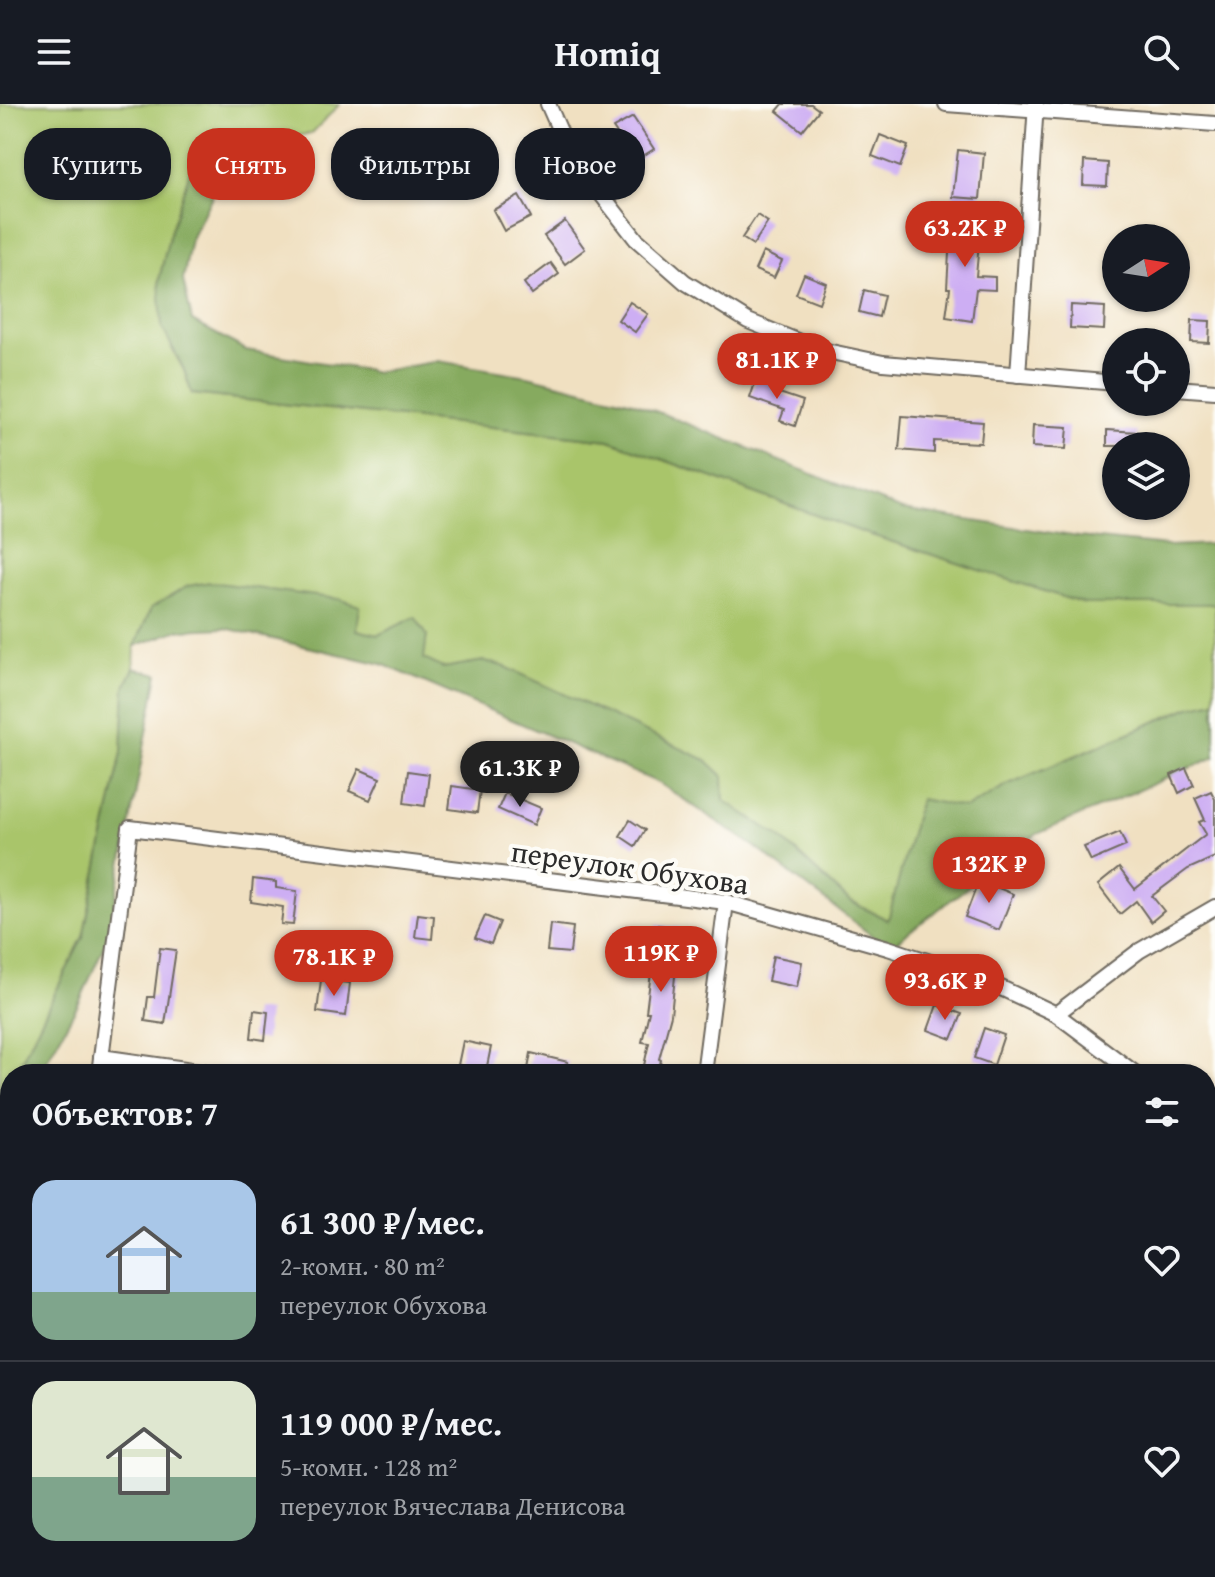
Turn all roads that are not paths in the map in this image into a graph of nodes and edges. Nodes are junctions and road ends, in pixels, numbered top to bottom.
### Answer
1 (548, 104) edge
2 (946, 104) edge
3 (1035, 106) edge
4 (1215, 124) edge
5 (1018, 375) junction
6 (1102, 382) edge
7 (1190, 389) edge
8 (1215, 391) edge
9 (726, 902) junction
10 (1215, 907) edge
11 (1056, 1014) junction
12 (101, 1057) junction
13 (100, 1064) edge
14 (150, 1064) edge
15 (705, 1064) edge
16 (1123, 1064) edge

1 - 5 street
2 - 3 street
3 - 4 street
3 - 5 street
5 - 6 street
7 - 8 street
9 - 11 street, переулок Обухова
9 - 12 street, переулок Обухова
9 - 15 street
10 - 11 street
11 - 16 street, переулок Обухова
12 - 13 street
12 - 14 street

